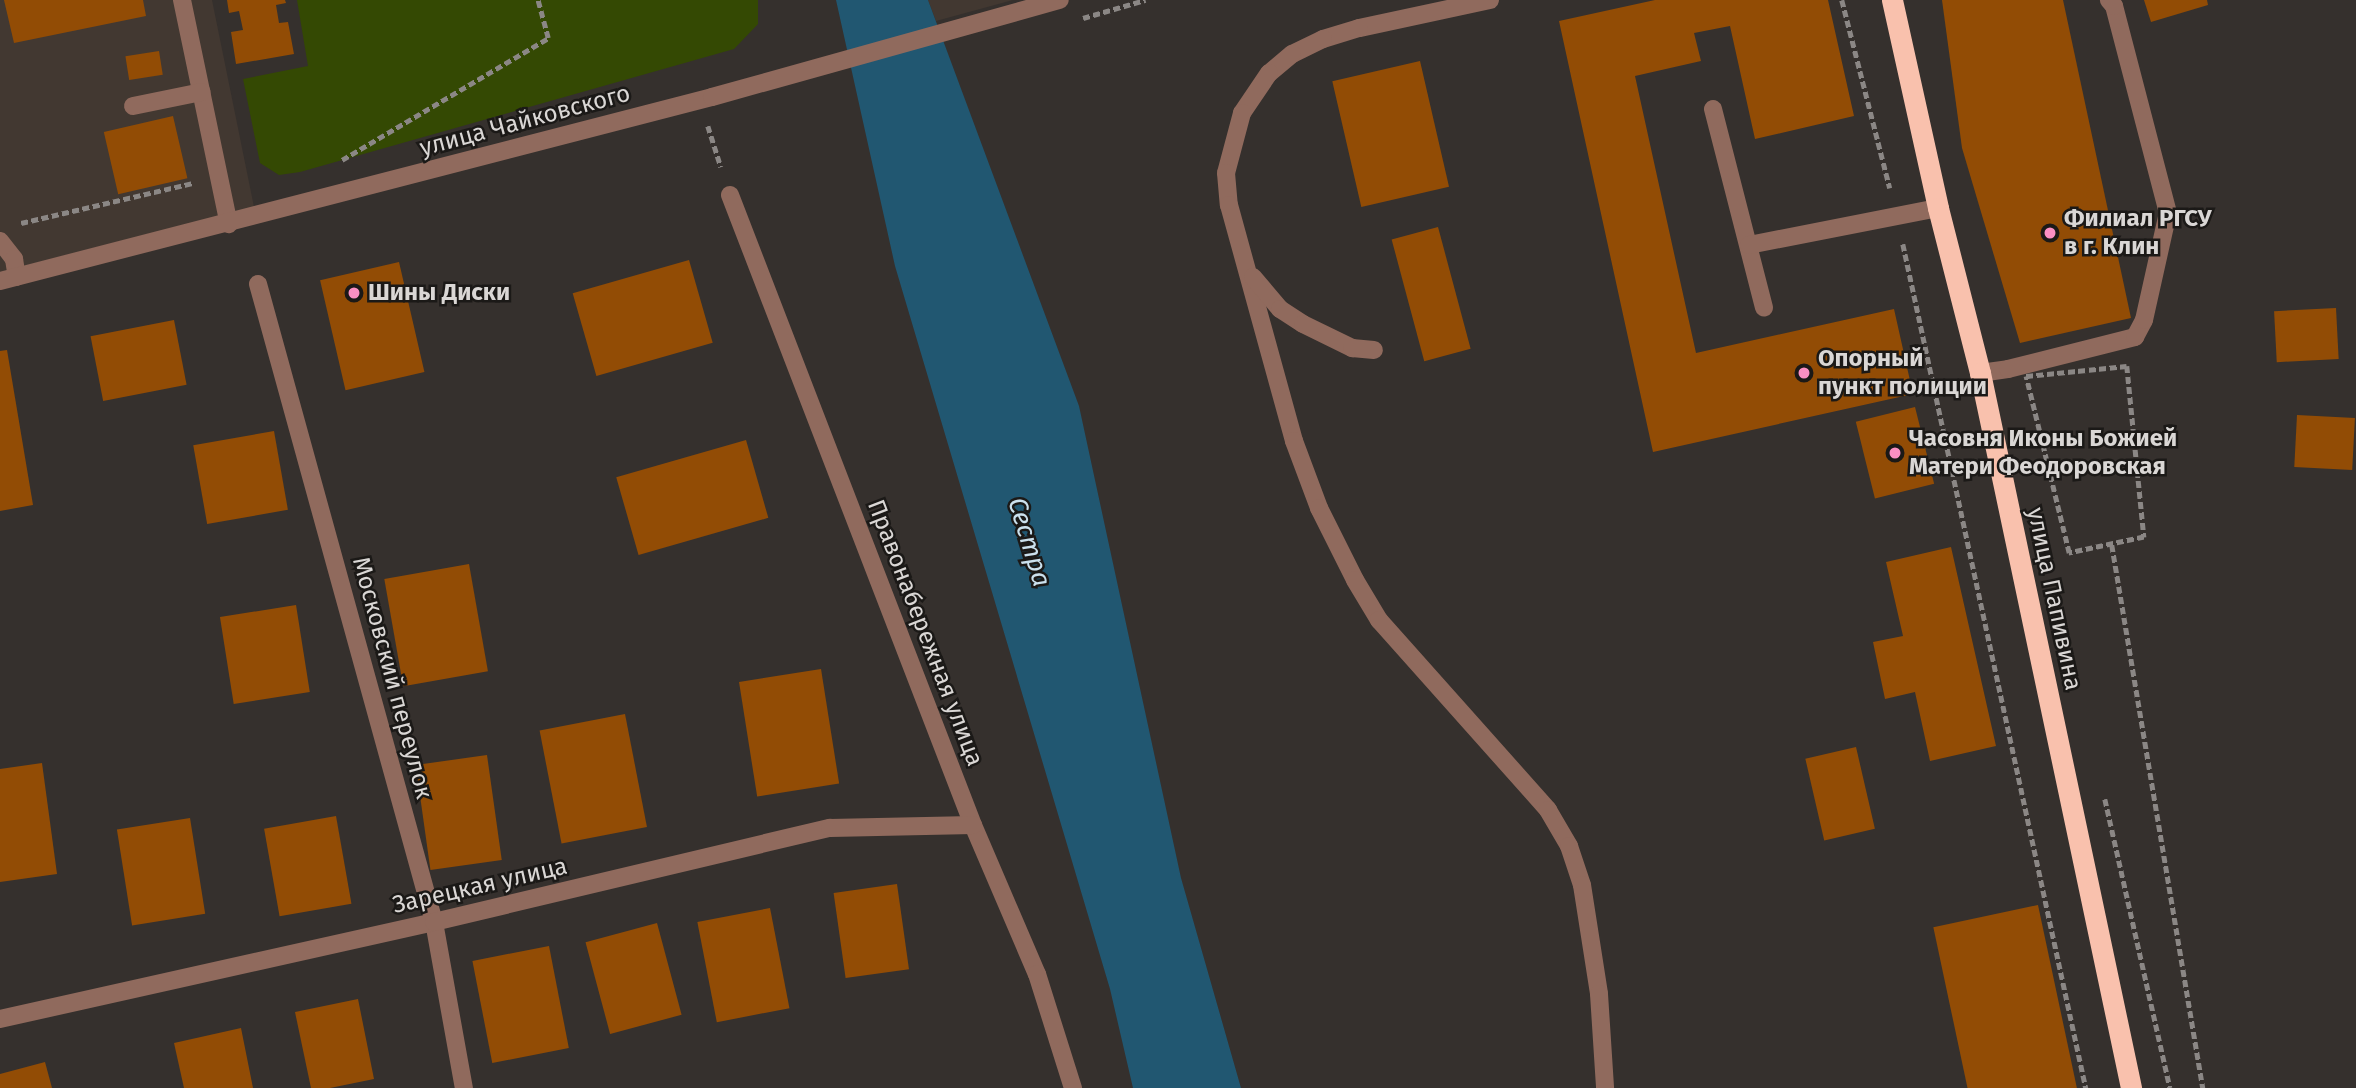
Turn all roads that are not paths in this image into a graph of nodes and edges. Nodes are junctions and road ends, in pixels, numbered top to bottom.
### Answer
1 (182, 0) edge
2 (1060, 0) edge
3 (1490, 0) edge
4 (1892, 0) edge
5 (2109, 0) edge
6 (202, 92) junction
7 (133, 106) dead end
8 (1713, 109) dead end
9 (730, 195) road end
10 (1938, 208) junction
11 (229, 224) junction
12 (0, 240) edge
13 (1749, 245) junction
14 (1246, 267) junction
15 (9, 279) edge
16 (258, 284) dead end
17 (1764, 308) dead end
18 (1374, 349) dead end
19 (1980, 373) junction
20 (973, 825) junction
21 (434, 922) junction
22 (0, 1019) edge
23 (464, 1088) edge
24 (1073, 1088) edge
25 (1605, 1088) edge
26 (2131, 1088) edge

1 - 6 street
2 - 11 street, улица Чайковского
3 - 14 street
4 - 10 highway, улица Папивина
5 - 19 street
6 - 7 street
6 - 11 street
8 - 13 street
9 - 20 street, Правонабережная улица
10 - 13 street
10 - 19 highway, улица Папивина
11 - 15 street, улица Чайковского
12 - 15 street
13 - 17 street
14 - 18 street
14 - 25 street
16 - 21 street, Московский переулок
19 - 26 highway, улица Папивина
20 - 21 street, Зарецкая улица
20 - 24 street, Правонабережная улица
21 - 22 street, Зарецкая улица
21 - 23 street, Московский переулок

